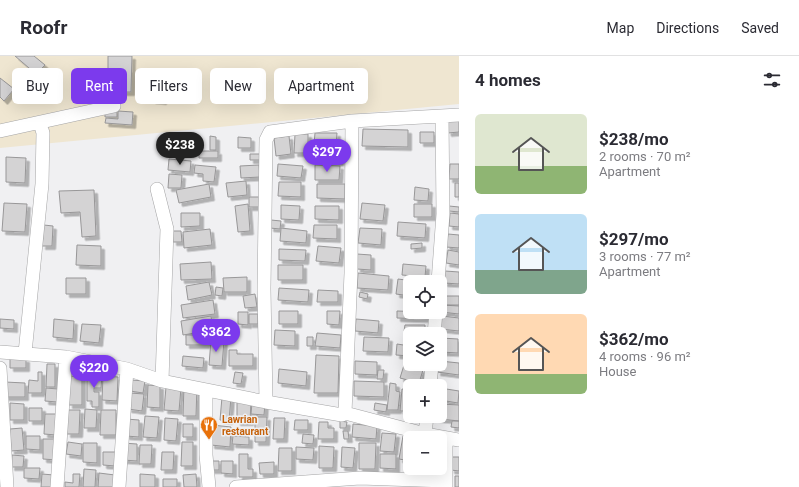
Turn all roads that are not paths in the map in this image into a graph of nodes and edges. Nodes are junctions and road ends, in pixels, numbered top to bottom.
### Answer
1 (114, 106) dead end
2 (459, 115) edge
3 (442, 116) junction
4 (352, 121) junction
5 (40, 122) junction
6 (0, 131) edge
7 (157, 190) dead end
8 (439, 275) edge
9 (0, 352) edge
10 (25, 354) junction
11 (66, 357) junction
12 (0, 368) edge
13 (127, 369) junction
14 (162, 380) junction
15 (206, 390) junction
16 (266, 402) junction
17 (345, 413) junction
18 (414, 431) edge
19 (453, 439) edge
20 (446, 484) edge
21 (7, 487) edge
22 (57, 487) edge
23 (119, 487) edge
24 (209, 487) edge
25 (236, 487) edge

1 - 5 street
2 - 3 street
3 - 4 street
3 - 8 street
4 - 16 street
4 - 17 street
5 - 6 street
5 - 10 street
7 - 14 street
9 - 10 street
10 - 11 street
11 - 13 street
11 - 22 street
12 - 21 street
13 - 14 street
13 - 23 street
14 - 15 street
15 - 16 street
15 - 24 street
16 - 17 street
17 - 18 street
19 - 20 street
20 - 25 street

